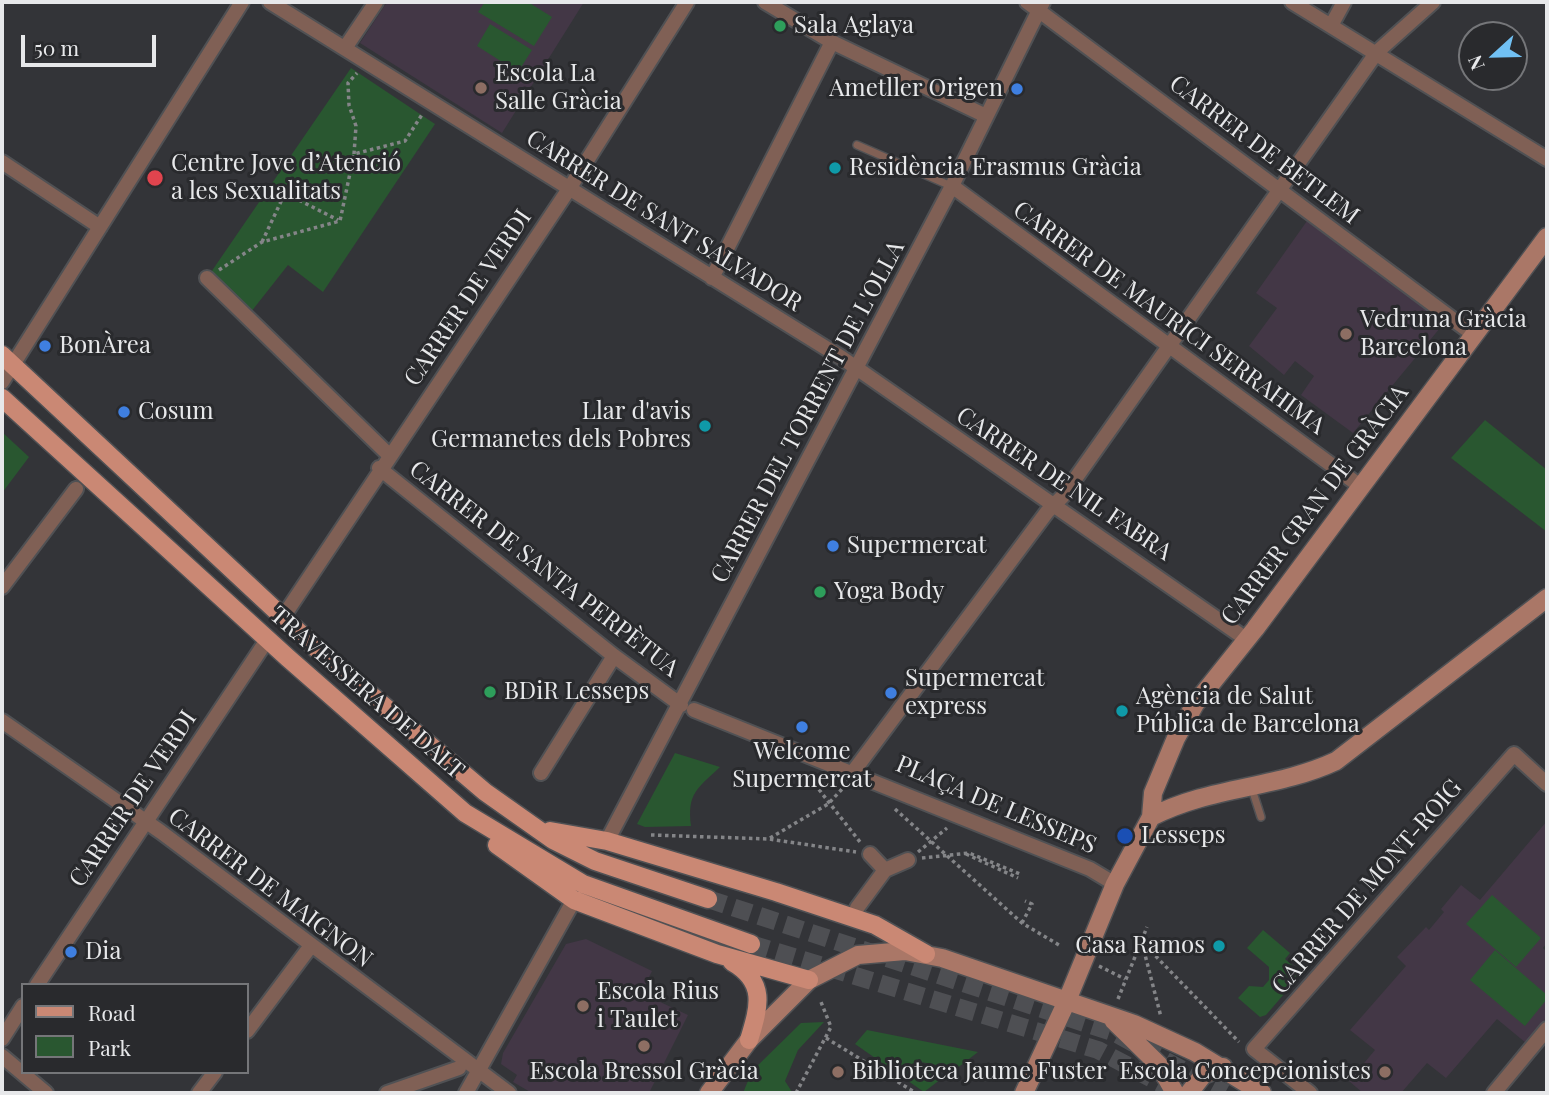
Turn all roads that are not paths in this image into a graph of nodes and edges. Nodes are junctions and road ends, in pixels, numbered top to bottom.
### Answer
1 (242, 2) edge
2 (270, 2) edge
3 (376, 2) edge
4 (687, 2) edge
5 (765, 2) edge
6 (1292, 2) edge
7 (1344, 2) edge
8 (1433, 2) edge
9 (1036, 5) edge
10 (1332, 24) junction
11 (832, 42) junction
12 (345, 48) junction
13 (1377, 52) junction
14 (986, 116) junction
15 (857, 145) dead end
16 (1547, 159) edge
17 (2, 162) edge
18 (952, 186) junction
19 (569, 189) junction
20 (1281, 191) junction
21 (100, 227) junction
22 (1547, 237) edge
23 (207, 278) road end
24 (712, 278) junction
25 (1474, 335) junction
26 (1170, 347) junction
27 (7, 359) edge
28 (855, 368) junction
29 (2, 382) edge
30 (2, 398) edge
31 (389, 455) junction
32 (379, 468) junction
33 (1360, 485) junction
34 (76, 489) dead end
35 (1052, 505) junction
36 (2, 587) edge
37 (1547, 598) edge
38 (283, 617) junction
39 (1246, 639) junction
40 (267, 640) junction
41 (614, 656) junction
42 (687, 707) junction
43 (2, 720) edge
44 (541, 773) dead end
45 (854, 773) junction
46 (1547, 784) edge
47 (1250, 786) junction
48 (465, 813) junction
49 (1151, 817) junction
50 (1261, 817) dead end
51 (144, 821) junction
52 (537, 828) junction
53 (607, 841) junction
54 (870, 854) road end
55 (908, 860) road end
56 (595, 861) junction
57 (885, 870) junction
58 (583, 884) junction
59 (1115, 884) junction
60 (708, 899) tunnel mouth
61 (574, 900) junction
62 (857, 908) dead end
63 (751, 944) tunnel mouth
64 (310, 947) junction
65 (717, 954) junction
66 (926, 954) junction
67 (809, 979) junction
68 (38, 983) edge
69 (1066, 1003) junction
70 (21, 1009) edge
71 (1110, 1017) junction
72 (1547, 1029) edge
73 (248, 1030) edge
74 (2, 1038) edge
75 (749, 1040) junction
76 (2, 1056) edge
77 (1223, 1067) junction
78 (459, 1068) dead end
79 (21, 1072) edge
80 (479, 1073) junction
81 (23, 1074) edge
82 (214, 1074) edge
83 (46, 1093) edge
84 (200, 1093) edge
85 (387, 1093) edge
86 (466, 1093) edge
87 (509, 1093) edge
88 (709, 1093) edge
89 (1024, 1093) edge
90 (1175, 1093) edge
91 (1189, 1093) edge
92 (1262, 1093) edge
93 (1310, 1093) edge
94 (1494, 1093) edge

1 - 21 street
2 - 12 street, CARRER DE SANT SALVADOR
3 - 12 street
4 - 19 street, CARRER DE VERDI
5 - 11 street
6 - 10 street
7 - 10 street
8 - 13 street
9 - 14 street, CARRER DEL TORRENT DE L'OLLA
9 - 20 street, CARRER DE BETLEM
10 - 13 street
11 - 14 street
11 - 24 street
12 - 19 street, CARRER DE SANT SALVADOR
13 - 16 street
13 - 20 street
14 - 18 street, CARRER DEL TORRENT DE L'OLLA
15 - 18 lane
17 - 21 street
18 - 26 street, CARRER DE MAURICI SERRAHIMA
18 - 28 street, CARRER DEL TORRENT DE L'OLLA
19 - 24 street, CARRER DE SANT SALVADOR
19 - 31 street, CARRER DE VERDI
20 - 25 street, CARRER DE BETLEM
20 - 26 street
21 - 27 street
22 - 25 street, CARRER GRAN DE GRÀCIA
23 - 31 street
24 - 28 street, CARRER DE SANT SALVADOR
25 - 33 street, CARRER GRAN DE GRÀCIA
26 - 33 street, CARRER DE MAURICI SERRAHIMA
26 - 35 street
27 - 29 street
27 - 38 main road, TRAVESSERA DE DALT
28 - 35 street, CARRER DE NIL FABRA
28 - 42 street, CARRER DEL TORRENT DE L'OLLA
30 - 40 main road, TRAVESSERA DE DALT
31 - 32 street, CARRER DE VERDI
32 - 38 street, CARRER DE VERDI
32 - 41 street, CARRER DE SANTA PERPÈTUA
33 - 39 street, CARRER GRAN DE GRÀCIA
34 - 36 street
35 - 39 street, CARRER DE NIL FABRA
35 - 45 street
37 - 47 street
38 - 40 main road
38 - 52 main road, TRAVESSERA DE DALT
39 - 49 street, CARRER GRAN DE GRÀCIA
40 - 48 main road, TRAVESSERA DE DALT
40 - 51 street, CARRER DE VERDI
41 - 42 street, CARRER DE SANTA PERPÈTUA
41 - 44 street
42 - 45 street, PLAÇA DE LESSEPS
42 - 53 street, CARRER DEL TORRENT DE L'OLLA
43 - 51 street, CARRER DE MAIGNON
45 - 59 street, PLAÇA DE LESSEPS
46 - 93 street, CARRER DE MONT-ROIG
47 - 49 street
47 - 50 lane
48 - 58 main road, TRAVESSERA DE DALT
48 - 61 main road
49 - 59 street, PLAÇA DE LESSEPS
51 - 64 street, CARRER DE MAIGNON
51 - 68 street, CARRER DE VERDI
52 - 53 main road
52 - 56 main road, TRAVESSERA DE DALT
53 - 56 main road
53 - 66 main road
54 - 57 street
55 - 57 street
56 - 58 main road
56 - 60 main road, TRAVESSERA DE DALT
57 - 62 street
58 - 61 main road
58 - 63 main road, TRAVESSERA DE DALT
59 - 69 street, PLAÇA DE LESSEPS
61 - 65 main road
61 - 80 street
64 - 73 street
64 - 80 street, CARRER DE MAIGNON
65 - 67 main road
65 - 75 main road
66 - 67 street
66 - 69 street
67 - 75 street
69 - 71 street
69 - 89 street, PLAÇA DE LESSEPS
70 - 74 street
71 - 77 street
71 - 90 street
72 - 94 street
75 - 88 street
76 - 79 street
77 - 91 street
77 - 92 street
78 - 85 street
80 - 86 street
80 - 87 street, CARRER DE MAIGNON
81 - 83 street
82 - 84 street

